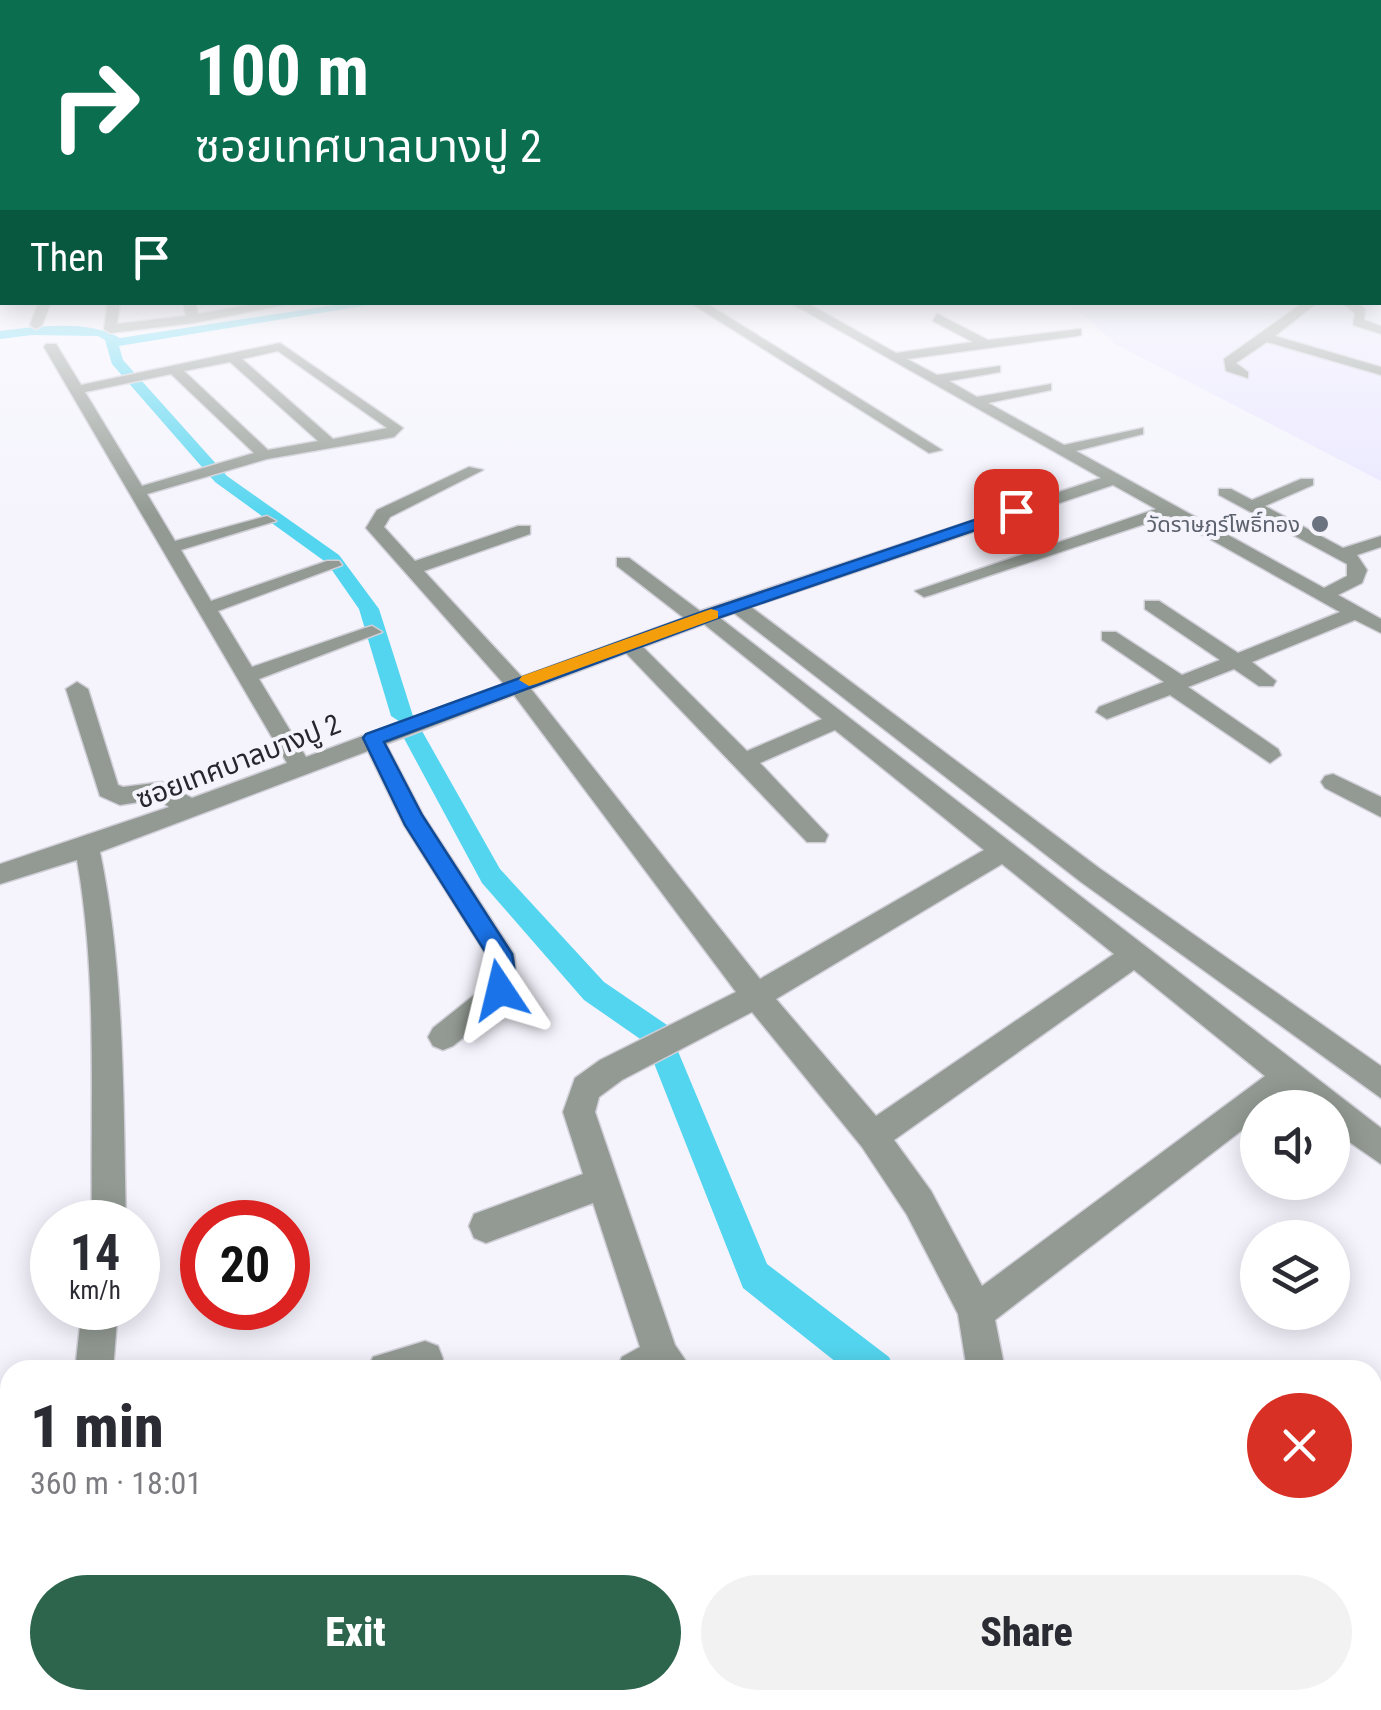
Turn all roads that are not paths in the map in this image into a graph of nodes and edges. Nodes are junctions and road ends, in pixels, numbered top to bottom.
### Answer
1 (57, 357) edge
2 (225, 357) edge
3 (232, 357) edge
4 (295, 357) edge
5 (784, 357) edge
6 (893, 357) edge
7 (1236, 357) edge
8 (1333, 357) edge
9 (178, 363) junction
10 (994, 368) dead end
11 (1381, 371) edge
12 (1243, 375) dead end
13 (934, 380) junction
14 (1046, 387) dead end
15 (77, 390) junction
16 (975, 402) junction
17 (1138, 431) dead end
18 (328, 442) junction
19 (934, 450) dead end
20 (1062, 450) junction
21 (264, 455) junction
22 (476, 470) dead end
23 (1117, 478) junction
24 (1306, 482) dead end
25 (137, 492) junction
26 (1225, 492) dead end
27 (1251, 506) junction
28 (1171, 510) junction
29 (267, 521) dead end
30 (524, 530) dead end
31 (1381, 541) edge
32 (170, 548) junction
33 (1345, 554) junction
34 (622, 562) dead end
35 (333, 565) dead end
36 (412, 569) junction
37 (924, 591) dead end
38 (1323, 596) junction
39 (1152, 605) dead end
40 (737, 606) junction
41 (206, 608) junction
42 (1356, 613) junction
43 (702, 618) junction
44 (1381, 627) edge
45 (372, 632) dead end
46 (1108, 636) dead end
47 (630, 644) junction
48 (1238, 660) junction
49 (246, 676) junction
50 (1266, 681) dead end
51 (516, 684) junction
52 (1176, 685) junction
53 (77, 689) dead end
54 (1107, 712) dead end
55 (836, 721) junction
56 (373, 738) junction
57 (1270, 755) dead end
58 (742, 762) junction
59 (300, 766) junction
60 (1333, 782) dead end
61 (1381, 808) edge
62 (190, 809) junction
63 (816, 836) dead end
64 (87, 846) junction
65 (1001, 852) junction
66 (0, 874) edge
67 (1134, 954) junction
68 (756, 996) junction
69 (443, 1037) dead end
70 (1289, 1076) junction
71 (1381, 1084) edge
72 (1307, 1090) edge
73 (1350, 1124) edge
74 (873, 1136) junction
75 (1381, 1148) edge
76 (603, 1183) junction
77 (109, 1200) edge
78 (486, 1226) dead end
79 (976, 1312) junction
80 (98, 1330) edge
81 (425, 1358) dead end
82 (95, 1360) edge
83 (418, 1360) edge
84 (655, 1360) edge
85 (984, 1360) edge

1 - 15 street
2 - 9 street
3 - 18 street
4 - 18 street
5 - 19 street
6 - 13 street
7 - 12 street
8 - 11 street
9 - 15 street
9 - 21 street
10 - 13 street
13 - 16 street
14 - 16 street
15 - 25 street
16 - 20 street
17 - 20 street
18 - 21 street
20 - 23 street
21 - 25 street
22 - 36 street
23 - 28 street
23 - 40 street, ซอยเทศบาลบางปู 2
24 - 27 street
25 - 32 street
26 - 27 street
27 - 33 street
28 - 37 street
28 - 38 street
29 - 32 street
30 - 36 street
31 - 33 street
32 - 41 street
33 - 38 street
34 - 43 street
35 - 41 street
36 - 51 street
38 - 42 street
39 - 48 street
40 - 43 street, ซอยเทศบาลบางปู 2
40 - 71 street
41 - 49 street
42 - 44 street
42 - 48 street
43 - 47 street, ซอยเทศบาลบางปู 2
43 - 55 street
45 - 49 street
46 - 52 street
47 - 51 street, ซอยเทศบาลบางปู 2
47 - 58 street
48 - 50 street
48 - 52 street
49 - 59 street
51 - 56 street, ซอยเทศบาลบางปู 2
51 - 68 street
52 - 54 street
52 - 57 street
53 - 62 street
55 - 58 street
55 - 65 street
56 - 59 street, ซอยเทศบาลบางปู 2
56 - 69 street
58 - 63 street
59 - 62 street, ซอยเทศบาลบางปู 2
60 - 61 street
62 - 64 street, ซอยเทศบาลบางปู 2
64 - 66 street, ซอยเทศบาลบางปู 2
64 - 77 street
65 - 67 street
65 - 68 street
67 - 70 street
67 - 74 street
68 - 74 street
68 - 76 street
70 - 72 street
70 - 79 street
73 - 75 street
74 - 79 street
76 - 78 street
76 - 84 street
79 - 85 street
80 - 82 street
81 - 83 street

